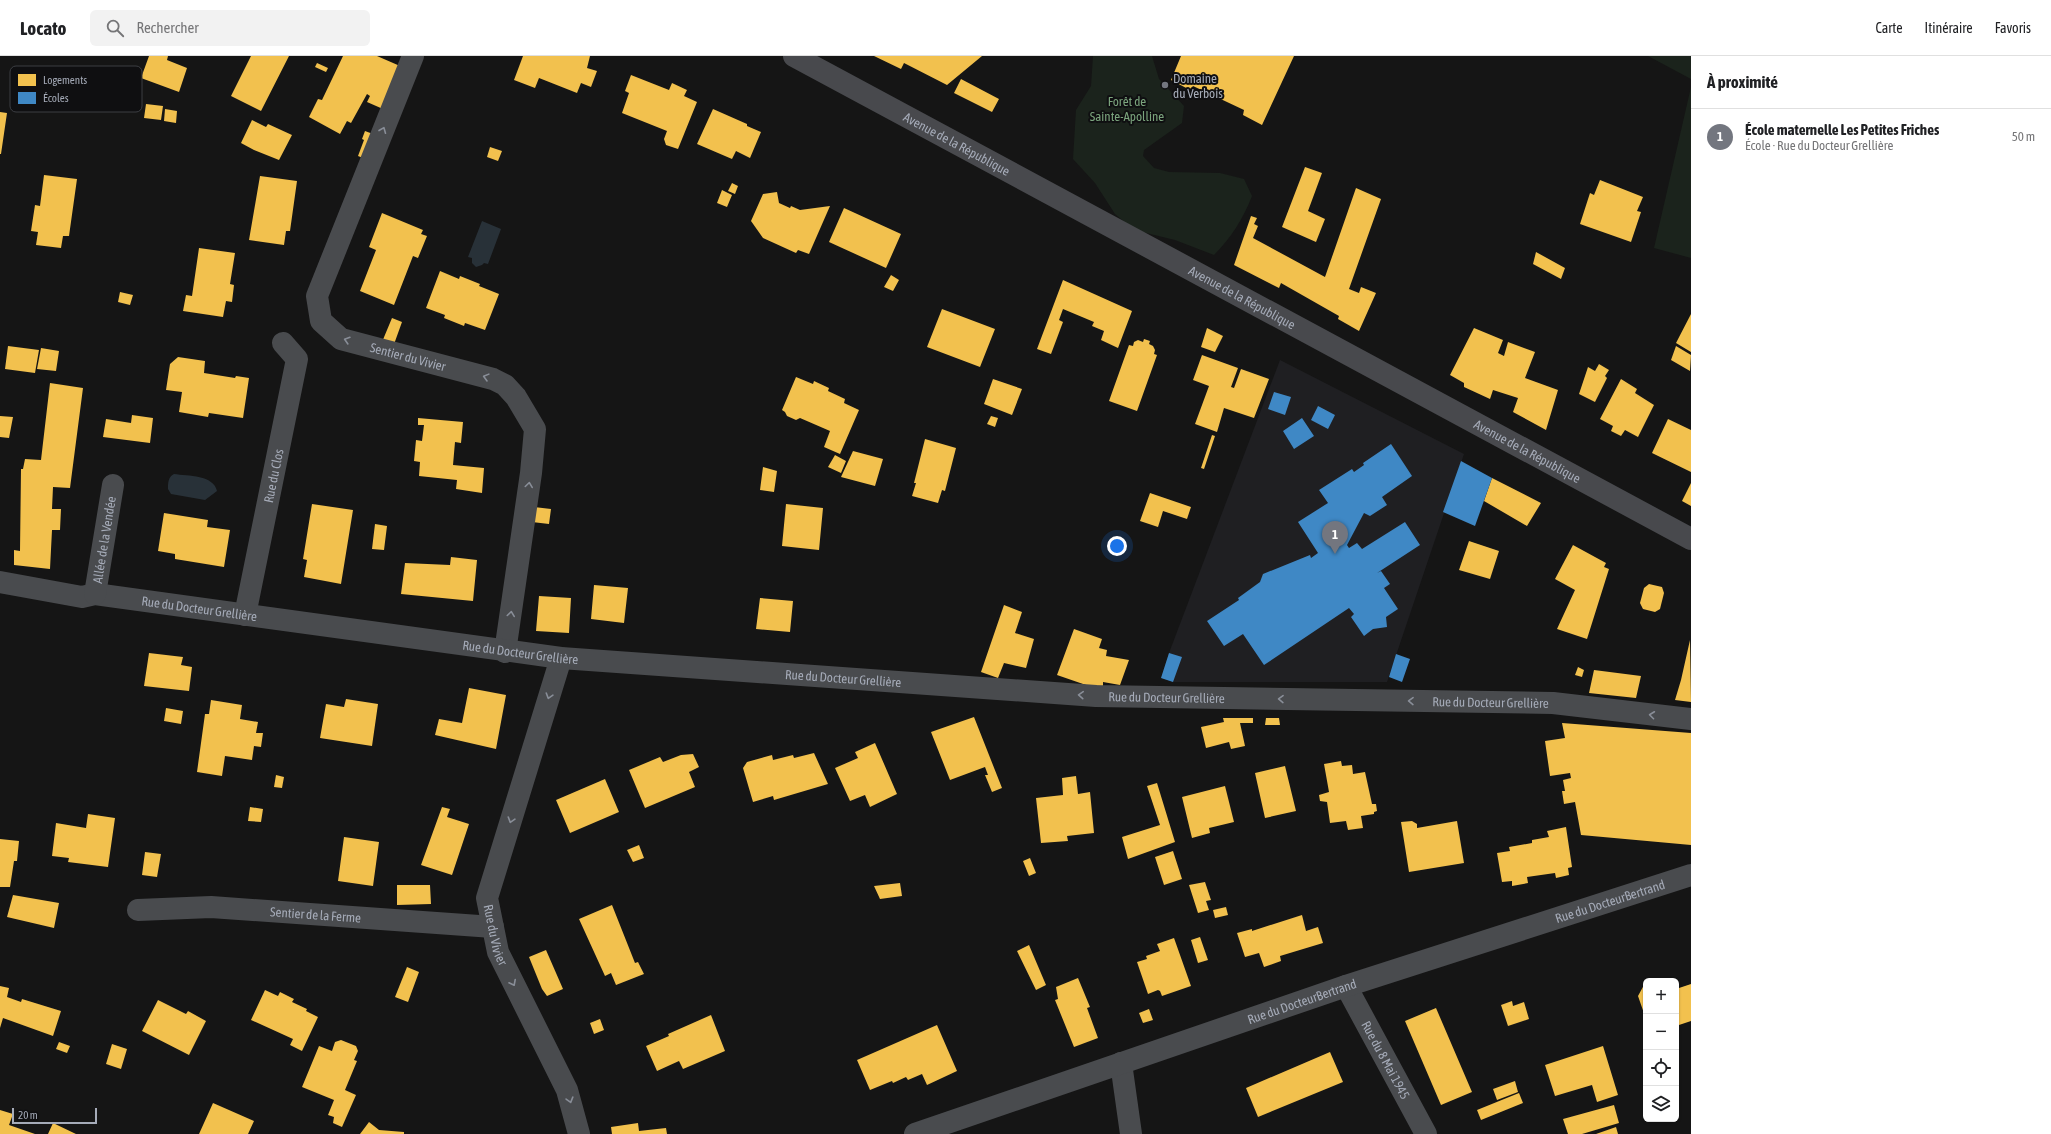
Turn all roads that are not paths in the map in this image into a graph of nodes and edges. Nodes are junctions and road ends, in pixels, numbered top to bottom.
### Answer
1 (413, 56) edge
2 (794, 56) edge
3 (283, 343) dead end
4 (112, 485) dead end
5 (1691, 539) edge
6 (0, 582) edge
7 (95, 594) junction
8 (245, 615) junction
9 (505, 652) junction
10 (560, 658) junction
11 (1691, 719) edge
12 (1691, 875) edge
13 (138, 910) dead end
14 (493, 928) junction
15 (1346, 986) junction
16 (1121, 1063) junction
17 (579, 1134) edge
18 (915, 1134) edge
19 (1132, 1134) edge
20 (1426, 1134) edge

9 -> 1 street, Sentier du Vivier
2 - 5 main road, Avenue de la République
3 - 8 street, Rue du Clos
4 - 7 street, Allée de la Vendée
6 - 7 street, Rue du Docteur Grellière
7 - 8 street, Rue du Docteur Grellière
8 - 9 street, Rue du Docteur Grellière
9 - 10 street, Rue du Docteur Grellière
11 -> 10 street, Rue du Docteur Grellière
10 -> 14 street, Rue du Vivier
12 - 15 street, Rue du DocteurBertrand
13 - 14 street, Sentier de la Ferme
14 -> 17 street, Rue du Vivier
15 - 16 street, Rue du DocteurBertrand
15 - 20 street, Rue du 8 Mai 1945
16 - 18 street, Rue du DocteurBertrand
16 - 19 street

